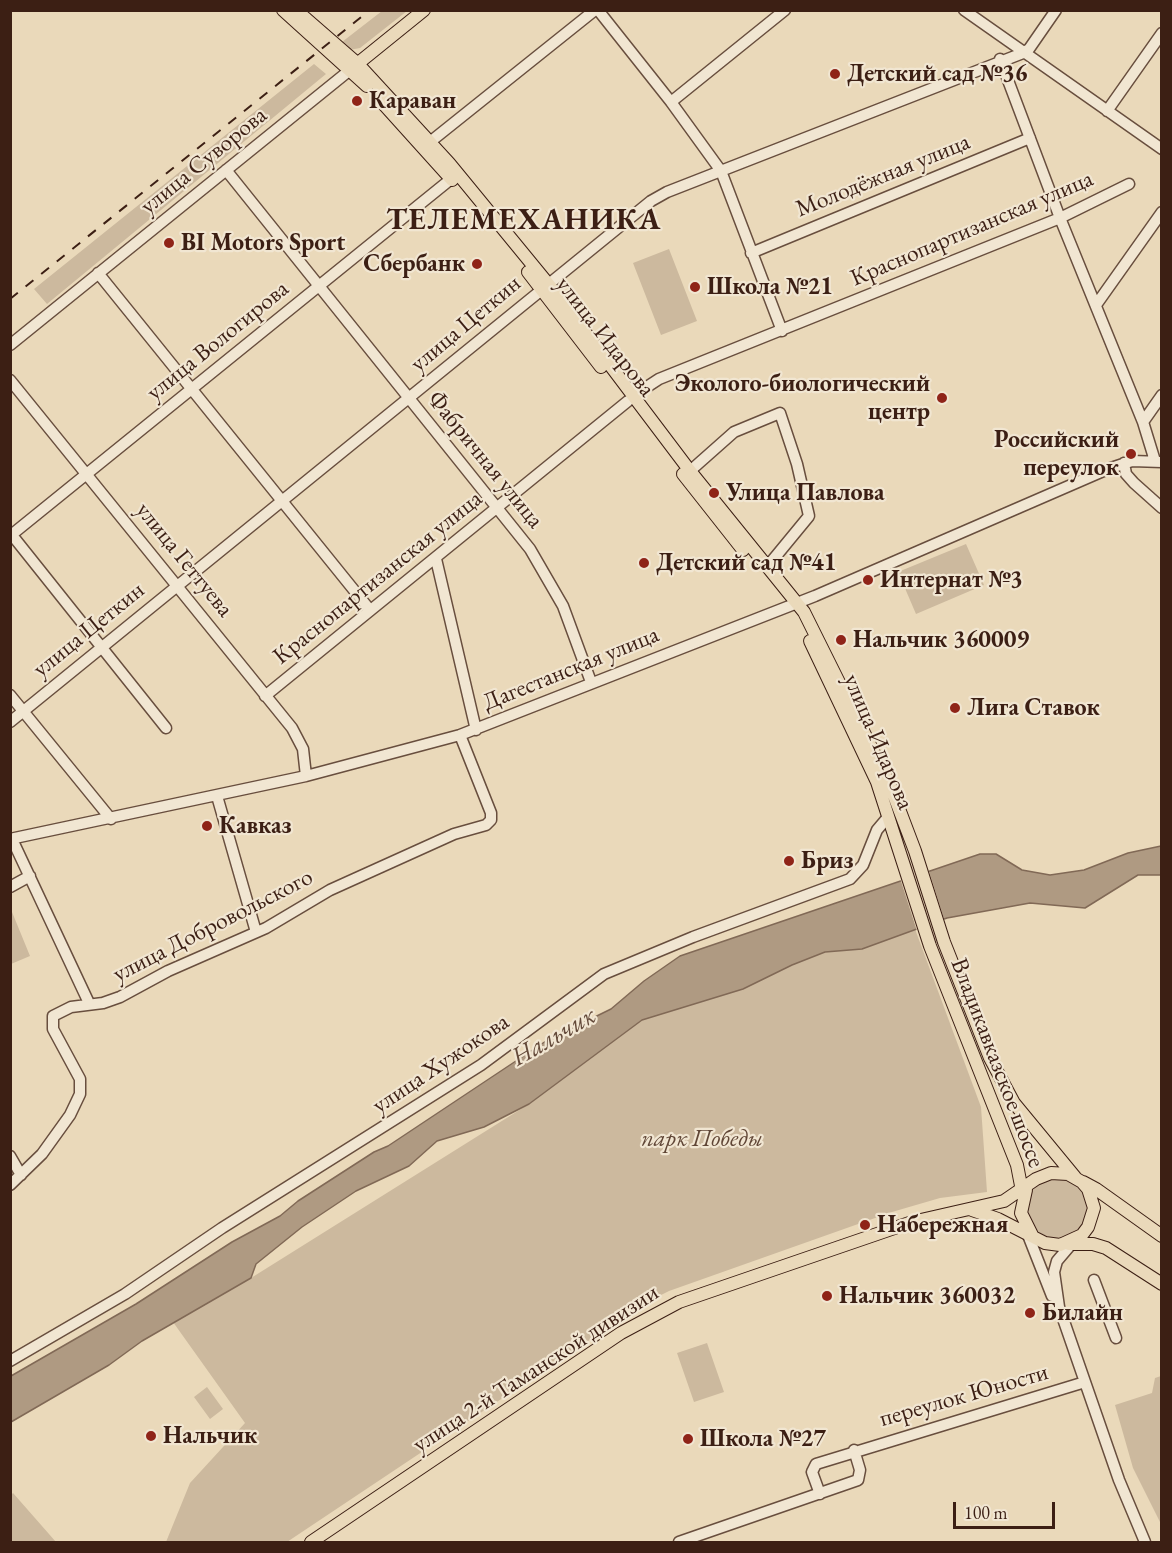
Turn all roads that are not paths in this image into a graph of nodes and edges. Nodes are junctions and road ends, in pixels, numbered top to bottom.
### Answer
1 (284, 10) edge
2 (296, 10) edge
3 (424, 10) edge
4 (596, 10) edge
5 (785, 10) edge
6 (964, 10) edge
7 (1056, 10) edge
8 (1161, 33) edge
9 (1023, 53) junction
10 (1000, 59) junction
11 (354, 67) junction
12 (671, 102) junction
13 (1107, 111) junction
14 (1030, 138) junction
15 (430, 142) junction
16 (1161, 149) edge
17 (226, 170) junction
18 (721, 171) junction
19 (451, 179) junction
20 (1129, 184) dead end
21 (1161, 212) edge
22 (1060, 218) junction
23 (751, 253) junction
24 (98, 273) junction
25 (544, 286) junction
26 (318, 287) junction
27 (1096, 305) junction
28 (782, 331) junction
29 (10, 345) edge
30 (10, 380) edge
31 (192, 388) junction
32 (1161, 395) edge
33 (630, 398) junction
34 (408, 399) junction
35 (1143, 422) junction
36 (1158, 461) edge
37 (1124, 463) junction
38 (690, 471) junction
39 (87, 474) junction
40 (281, 502) junction
41 (499, 508) junction
42 (1161, 508) edge
43 (11, 535) edge
44 (436, 559) junction
45 (767, 567) junction
46 (178, 585) junction
47 (792, 603) junction
48 (370, 610) junction
49 (101, 647) junction
50 (591, 682) junction
51 (10, 695) edge
52 (265, 696) junction
53 (23, 710) junction
54 (10, 722) edge
55 (166, 728) dead end
56 (476, 730) junction
57 (460, 735) junction
58 (306, 776) junction
59 (217, 796) junction
60 (888, 817) junction
61 (111, 819) junction
62 (11, 839) edge
63 (30, 876) junction
64 (10, 887) edge
65 (256, 932) junction
66 (944, 942) joint
67 (930, 946) joint
68 (89, 1003) junction
69 (10, 1156) edge
70 (21, 1175) junction
71 (1079, 1179) junction
72 (10, 1185) edge
73 (1025, 1190) junction
74 (972, 1210) junction
75 (1028, 1231) junction
76 (1161, 1236) edge
77 (1071, 1243) junction
78 (1093, 1281) dead end
79 (1161, 1284) edge
80 (1059, 1307) junction
81 (1115, 1338) dead end
82 (10, 1360) edge
83 (1085, 1382) junction
84 (854, 1450) junction
85 (820, 1494) junction
86 (311, 1542) edge
87 (679, 1542) edge
88 (1144, 1542) edge

1 - 11 main road, улица Идарова
2 - 11 main road, улица Идарова
3 - 11 main road, улица Суворова
4 - 12 street
4 - 15 street
5 - 12 street
6 - 9 street
7 - 9 street
8 - 13 street
9 - 10 street, улица Цеткин
9 - 13 street
10 - 14 street
10 - 18 street, улица Цеткин
11 - 15 main road, улица Идарова
11 - 17 street, улица Суворова
11 - 19 main road, улица Идарова
12 - 18 street
13 - 16 street
14 - 22 street
14 - 23 street, Молодёжная улица
15 - 25 main road, улица Идарова
17 - 24 street, улица Суворова
17 - 26 street, Фабричная улица
18 - 23 street
18 - 25 street, улица Цеткин
19 - 25 main road, улица Идарова
19 - 26 street, улица Вологирова
20 - 22 street, Краснопартизанская улица
21 - 27 street
22 - 27 street
22 - 28 street, Краснопартизанская улица
23 - 28 street
24 - 29 street, улица Суворова
24 - 31 street
25 - 33 main road, улица Идарова
25 - 34 street, улица Цеткин
26 - 31 street, улица Вологирова
26 - 34 street, Фабричная улица
27 - 35 street
28 - 33 street, Краснопартизанская улица
30 - 39 street, улица Геттуева
31 - 39 street, улица Вологирова
31 - 40 street
32 - 35 street
33 - 38 main road, улица Идарова
33 - 41 street, Краснопартизанская улица
33 - 47 main road, улица Идарова
34 - 40 street, улица Цеткин
34 - 41 street, Фабричная улица
35 - 36 street
36 - 37 street, Дагестанская улица
37 - 42 street
37 - 47 street, Дагестанская улица
38 - 45 main road, улица Идарова
38 - 45 street
39 - 43 street, улица Вологирова
39 - 46 street, улица Геттуева
40 - 46 street, улица Цеткин
40 - 48 street
41 - 44 street, Краснопартизанская улица
41 - 50 street, Фабричная улица
43 - 49 street
44 - 48 street, Краснопартизанская улица
44 - 56 street
45 - 47 main road, улица Идарова
46 - 49 street, улица Цеткин
46 - 52 street, улица Геттуева
47 - 50 street, Дагестанская улица
47 - 60 main road, улица Идарова
47 - 66 main road, улица Идарова
48 - 52 street, Краснопартизанская улица
49 - 53 street, улица Цеткин
49 - 55 street
50 - 56 street, Дагестанская улица
51 - 53 street
52 - 58 street, улица Геттуева
53 - 54 street, улица Цеткин
53 - 61 street
56 - 57 street, Дагестанская улица
57 - 58 street, Дагестанская улица
57 - 65 street, улица Добровольского
58 - 59 street, Дагестанская улица
59 - 61 street, Дагестанская улица
59 - 65 street
60 - 67 main road, улица Идарова
60 - 82 street, улица Хужокова
61 - 62 street, Дагестанская улица
62 - 63 street
63 - 64 street
63 - 68 street
65 - 68 street, улица Добровольского
66 - 71 main road, Владикавказское шоссе
67 - 73 main road, Владикавказское шоссе
68 - 70 street, улица Добровольского
69 - 70 street
70 - 72 street, улица Добровольского
71 - 73 main road
71 - 76 main road, Владикавказское шоссе
71 - 77 main road
73 - 74 main road, улица 2-й Таманской дивизии
73 - 75 main road
74 - 75 main road
74 - 86 main road, улица 2-й Таманской дивизии
75 - 77 main road
75 - 80 street
77 - 79 main road
77 - 80 street
78 - 81 street
80 - 83 street
83 - 84 street, переулок Юности
83 - 88 street
84 - 85 street, переулок Юности
84 - 85 street, переулок Юности
85 - 87 street, переулок Юности

